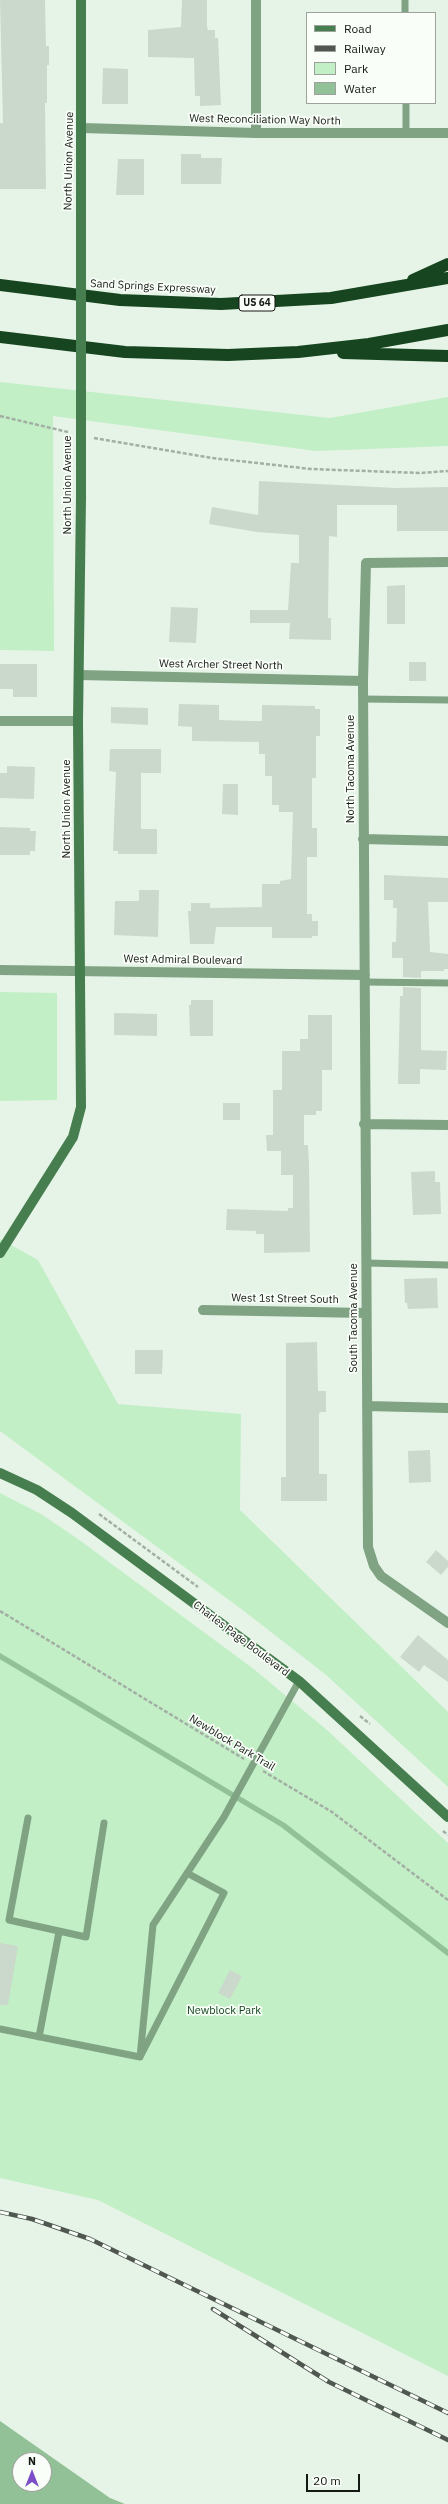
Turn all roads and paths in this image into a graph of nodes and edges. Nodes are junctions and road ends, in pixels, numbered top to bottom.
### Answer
1 (81, 0) edge
2 (256, 0) edge
3 (405, 0) edge
4 (406, 12) edge
5 (406, 104) edge
6 (82, 128) junction
7 (256, 133) junction
8 (406, 133) junction
9 (448, 134) edge
10 (448, 264) edge
11 (448, 278) edge
12 (0, 285) edge
13 (394, 289) junction
14 (448, 330) edge
15 (0, 337) edge
16 (298, 352) junction
17 (448, 356) edge
18 (0, 416) edge
19 (76, 434) dead end
20 (90, 437) dead end
21 (448, 471) edge
22 (448, 562) edge
23 (79, 675) junction
24 (363, 681) junction
25 (363, 699) junction
26 (448, 700) edge
27 (0, 721) edge
28 (78, 721) junction
29 (363, 839) junction
30 (448, 841) edge
31 (0, 970) edge
32 (80, 970) junction
33 (364, 979) junction
34 (448, 983) edge
35 (364, 1124) junction
36 (448, 1125) edge
37 (0, 1253) edge
38 (366, 1263) junction
39 (448, 1265) edge
40 (203, 1310) dead end
41 (366, 1313) junction
42 (366, 1406) junction
43 (448, 1408) edge
44 (0, 1473) edge
45 (0, 1611) edge
46 (448, 1624) edge
47 (299, 1681) junction
48 (253, 1764) junction
49 (448, 1817) edge
50 (28, 1818) dead end
51 (104, 1823) dead end
52 (442, 1830) dead end
53 (448, 1835) edge
54 (187, 1873) junction
55 (448, 1900) edge
56 (59, 1932) junction
57 (0, 2029) edge
58 (39, 2037) junction
59 (140, 2056) junction

1 - 6 street, North Union Avenue
2 - 7 street
3 - 4 lane
5 - 8 lane
6 - 7 street, West Reconciliation Way North
6 - 23 street, North Union Avenue, bridge
7 - 8 street, West Reconciliation Way North
8 - 9 street, West Reconciliation Way North
10 - 13 highway
11 - 13 highway, Sand Springs Expressway / US 64
12 - 13 highway, Sand Springs Expressway / US 64
14 - 16 highway
15 - 16 highway
16 - 17 highway
18 - 19 path
20 - 21 path
22 - 24 street, North Tacoma Avenue
23 - 24 street, West Archer Street North
23 - 28 street, North Union Avenue
24 - 25 street, North Tacoma Avenue
25 - 26 lane
25 - 29 street, North Tacoma Avenue
27 - 28 street
28 - 32 street, North Union Avenue
29 - 30 street
29 - 33 street, North Tacoma Avenue
31 - 32 street, West Admiral Boulevard
32 - 33 street, West Admiral Boulevard
32 - 37 street, North Union Avenue
33 - 34 lane
33 - 35 street, South Tacoma Avenue
35 - 36 street
35 - 38 street, South Tacoma Avenue
38 - 39 lane
38 - 41 street, South Tacoma Avenue
40 - 41 street, West 1st Street South
41 - 42 street, South Tacoma Avenue
42 - 43 street
42 - 46 street, South Tacoma Avenue
44 - 47 street, Charles Page Boulevard
45 - 48 path, Newblock Park Trail
47 - 48 lane
47 - 49 street, Charles Page Boulevard
48 - 54 lane
48 - 55 path, Newblock Park Trail
50 - 56 lane
51 - 56 lane
52 - 53 path
54 - 59 lane
54 - 59 lane
56 - 58 lane
57 - 58 lane
58 - 59 lane

